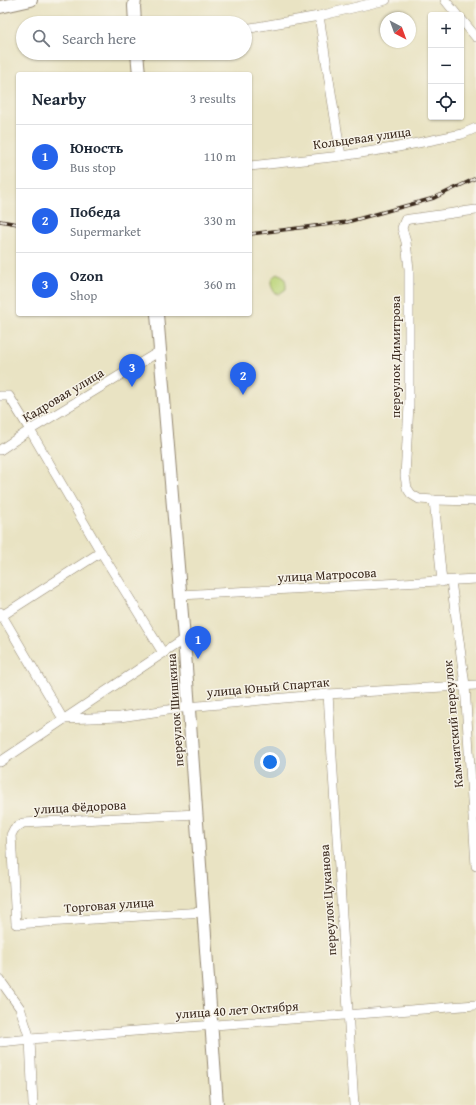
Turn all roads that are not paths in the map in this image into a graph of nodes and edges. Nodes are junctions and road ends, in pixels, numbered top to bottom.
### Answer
1 (31, 0) edge
2 (135, 0) edge
3 (386, 0) edge
4 (445, 0) edge
5 (14, 2) edge
6 (0, 7) edge
7 (455, 12) edge
8 (135, 16) edge
9 (319, 16) junction
10 (464, 23) edge
11 (252, 29) edge
12 (476, 37) edge
13 (138, 60) edge
14 (139, 72) edge
15 (476, 128) edge
16 (341, 156) junction
17 (252, 166) edge
18 (476, 210) edge
19 (157, 316) edge
20 (160, 351) junction
21 (4, 396) edge
22 (30, 430) junction
23 (0, 450) edge
24 (434, 500) junction
25 (476, 501) edge
26 (101, 552) junction
27 (476, 579) edge
28 (446, 582) junction
29 (180, 595) junction
30 (1, 615) edge
31 (184, 640) junction
32 (163, 653) junction
33 (465, 685) junction
34 (476, 685) edge
35 (328, 694) junction
36 (188, 707) junction
37 (63, 719) junction
38 (0, 762) edge
39 (197, 814) junction
40 (476, 866) edge
41 (203, 912) junction
42 (16, 924) joint
43 (0, 980) edge
44 (476, 1004) edge
45 (348, 1014) junction
46 (212, 1025) junction
47 (30, 1039) junction
48 (0, 1042) edge
49 (33, 1105) edge
50 (217, 1105) edge
51 (354, 1105) edge

1 - 5 main road
2 - 8 main road
3 - 9 street
4 - 7 street
5 - 6 main road
9 - 11 street
9 - 16 street
10 - 12 street
13 - 14 main road
15 - 16 street, Кольцевая улица
16 - 17 street, Кольцевая улица
18 - 24 street, переулок Димитрова
19 - 20 main road, переулок Шишкина
20 - 22 street, Кадровая улица
20 - 29 main road, переулок Шишкина
21 - 22 street, переулок Шишкина
22 - 23 street, Кадровая улица
22 - 26 street, переулок Шишкина
24 - 25 street
24 - 28 street
26 - 30 street
26 - 32 street, переулок Шишкина
27 - 28 street, улица Матросова
28 - 29 street, улица Матросова
28 - 33 street, Камчатский переулок
29 - 31 main road, переулок Шишкина
30 - 37 street
31 - 32 street
31 - 36 main road, переулок Шишкина
32 - 37 street
33 - 34 street, улица Юный Спартак
33 - 35 street, улица Юный Спартак
33 - 40 street, Камчатский переулок
35 - 36 street, улица Юный Спартак
35 - 45 street, переулок Цуканова
36 - 37 street, улица Юный Спартак
36 - 39 main road, переулок Шишкина
37 - 38 street
39 - 41 main road, переулок Шишкина
39 - 42 street, улица Фёдорова
41 - 42 street, Торговая улица
41 - 46 main road, переулок Шишкина
43 - 47 street
44 - 45 street, улица 40 лет Октября
45 - 46 street, улица 40 лет Октября
45 - 51 street, переулок Цуканова
46 - 47 street, улица 40 лет Октября
46 - 50 main road, переулок Шишкина
47 - 48 street, улица 40 лет Октября
47 - 49 street

